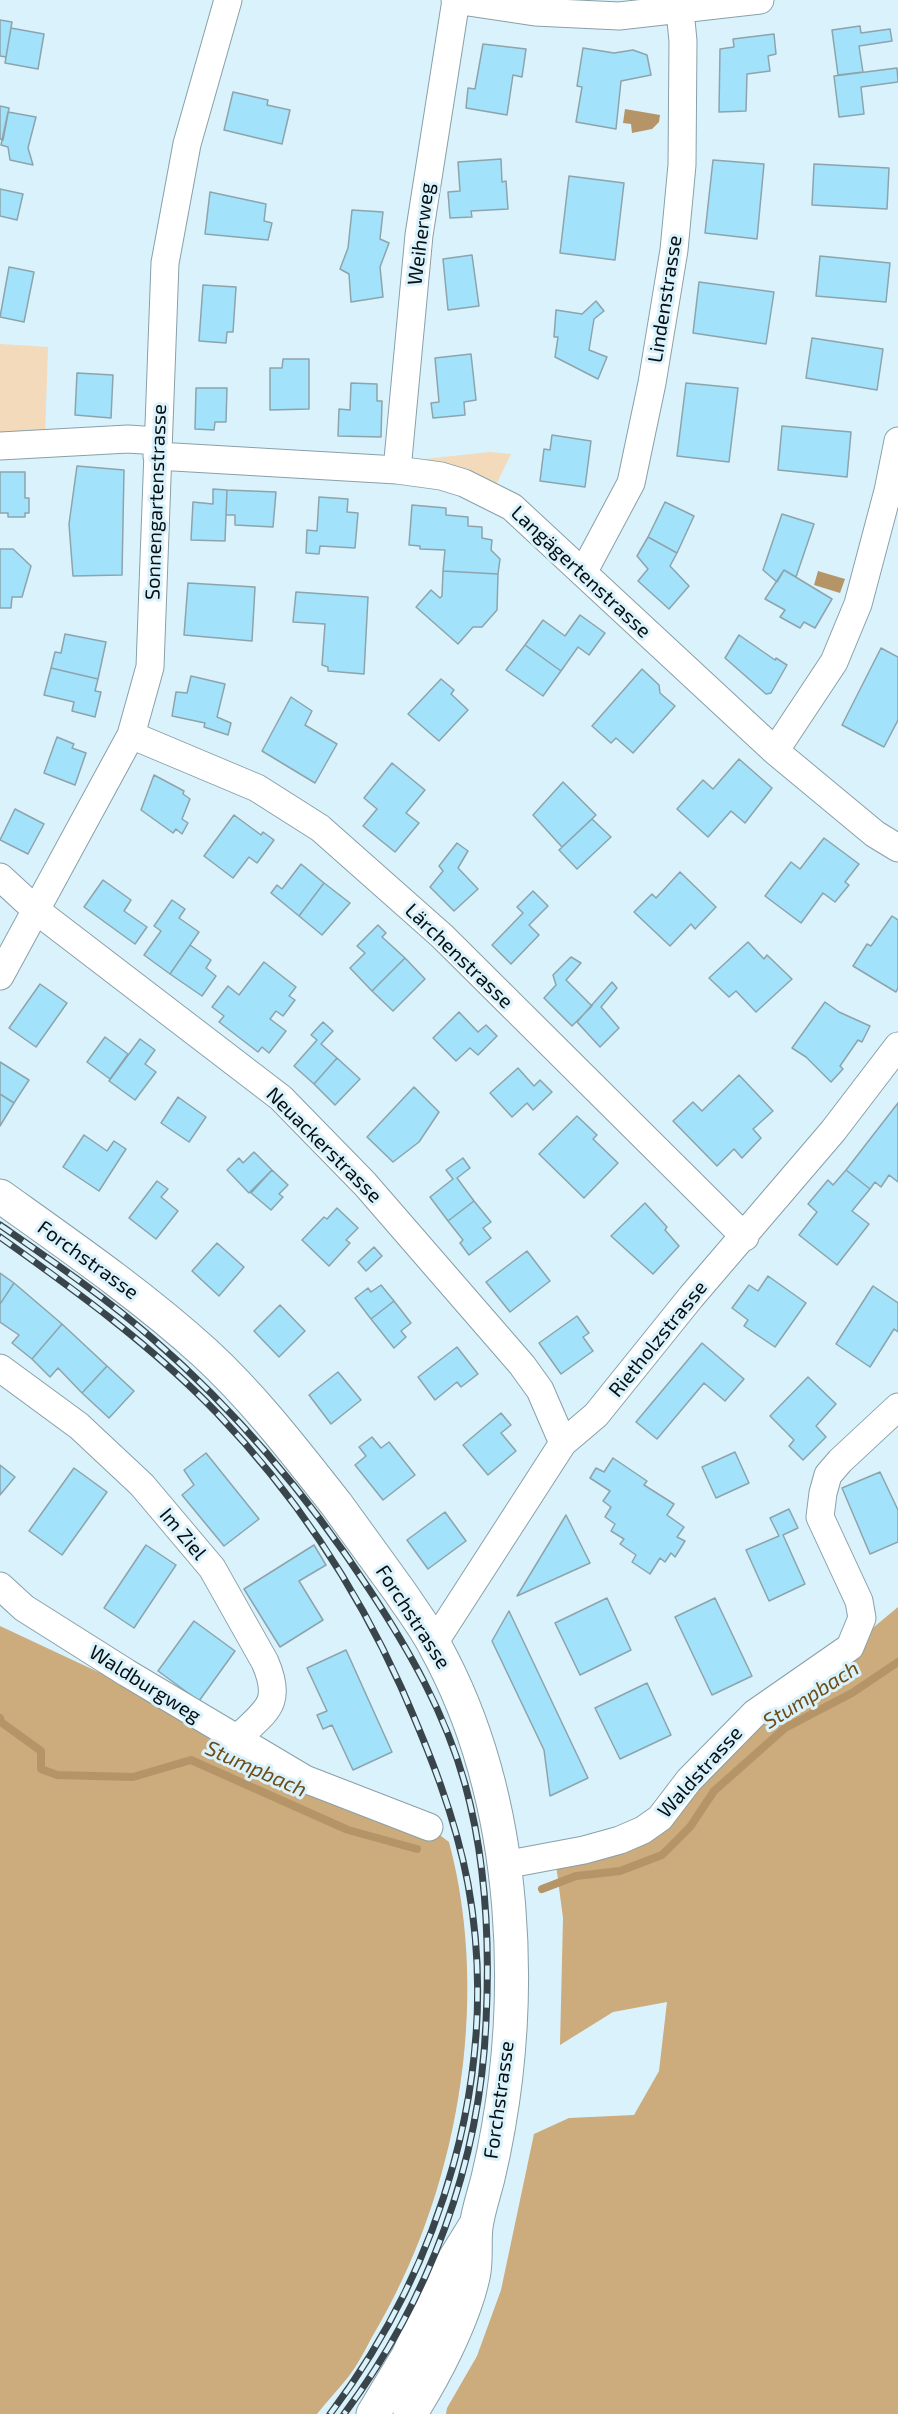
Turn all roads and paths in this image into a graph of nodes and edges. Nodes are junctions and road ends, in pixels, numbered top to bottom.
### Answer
1 (228, 0) edge
2 (456, 0) edge
3 (760, 0) edge
4 (680, 10) junction
5 (898, 441) edge
6 (0, 447) edge
7 (158, 448) junction
8 (397, 470) junction
9 (582, 573) junction
10 (131, 735) junction
11 (775, 751) junction
12 (898, 848) edge
13 (0, 877) edge
14 (36, 911) junction
15 (0, 976) edge
16 (895, 1056) edge
17 (0, 1196) edge
18 (745, 1237) junction
19 (0, 1368) edge
20 (898, 1407) edge
21 (563, 1443) junction
22 (0, 1586) edge
23 (434, 1643) junction
24 (236, 1740) junction
25 (429, 1827) dead end
26 (504, 1865) junction
27 (476, 2225) junction
28 (373, 2414) edge
29 (410, 2414) edge

1 - 7 street, Sonnengartenstrasse
2 - 4 street
2 - 8 street, Weiherweg
3 - 4 street
4 - 9 street, Lindenstrasse
5 - 11 street
6 - 7 street, Langägertenstrasse
7 - 8 street, Langägertenstrasse
7 - 10 street, Sonnengartenstrasse
8 - 9 street, Langägertenstrasse
9 - 11 street, Langägertenstrasse
10 - 14 street, Sonnengartenstrasse
10 - 18 street, Lärchenstrasse
11 - 12 street, Langägertenstrasse
13 - 14 street, Neuackerstrasse
14 - 15 street, Sonnengartenstrasse
14 - 21 street, Neuackerstrasse
16 - 18 street, Rietholzstrasse
17 - 23 main road, Forchstrasse
18 - 21 street, Rietholzstrasse
19 - 24 street, Im Ziel
20 - 26 street, Waldstrasse
21 - 23 street, Rietholzstrasse
22 - 24 street, Waldburgweg
23 - 26 main road, Forchstrasse
24 - 25 street, Waldburgweg
26 - 27 main road, Forchstrasse
27 - 28 main road, Forchstrasse
27 - 29 main road, Forchstrasse

